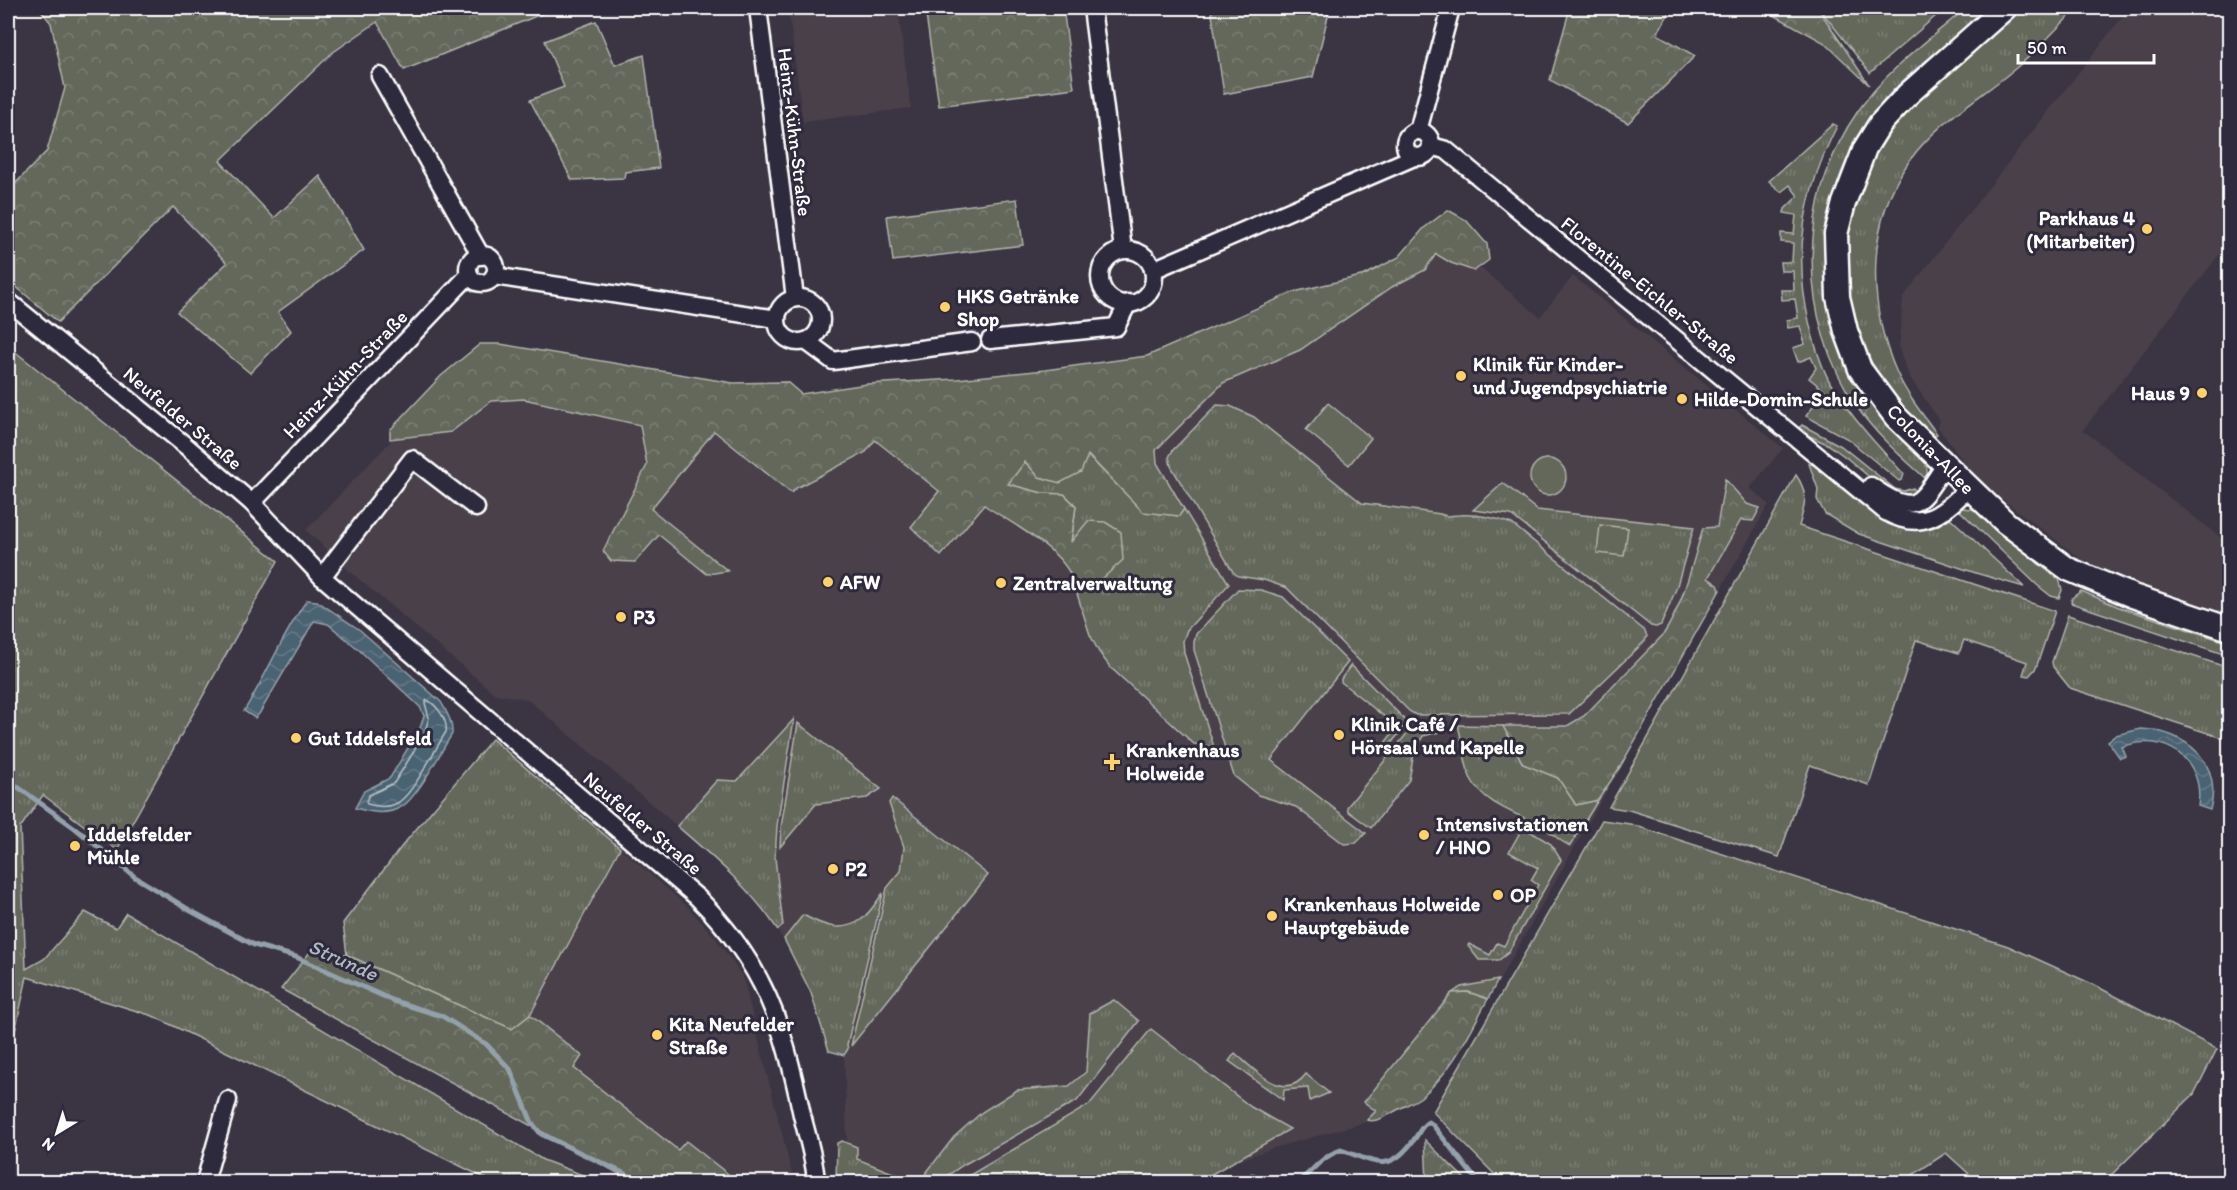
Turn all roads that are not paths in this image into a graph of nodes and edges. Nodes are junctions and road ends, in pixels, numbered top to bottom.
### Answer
1 (758, 8) edge
2 (1092, 8) edge
3 (1451, 8) edge
4 (2005, 8) edge
5 (380, 76) dead end
6 (1418, 131) junction
7 (1431, 146) junction
8 (1414, 157) junction
9 (1123, 250) junction
10 (481, 256) junction
11 (1153, 270) junction
12 (469, 274) junction
13 (494, 276) junction
14 (795, 298) junction
15 (8, 301) edge
16 (1128, 303) junction
17 (777, 319) junction
18 (990, 340) dead end
19 (806, 341) junction
20 (972, 342) dead end
21 (1945, 465) junction
22 (1840, 473) junction
23 (1968, 488) junction
24 (252, 503) junction
25 (476, 508) dead end
26 (322, 576) junction
27 (2229, 629) edge
28 (228, 1100) dead end
29 (205, 1182) edge
30 (816, 1182) edge

1 - 14 street, Heinz-Kühn-Straße
2 - 9 street
3 - 6 street
4 - 21 main road, Colonia-Allee
5 - 10 street
6 - 7 street, Florentine-Eichler-Straße
6 - 8 street
7 - 8 street
7 - 22 street, Florentine-Eichler-Straße
8 - 11 street
9 - 11 street
9 - 16 street
10 - 12 street, Heinz-Kühn-Straße
10 - 13 street
11 - 16 street
12 - 13 street
12 - 24 street, Heinz-Kühn-Straße
13 - 17 street
14 - 17 street
14 - 19 street
15 - 24 street, Neufelder Straße
16 - 18 street
17 - 19 street
19 - 20 street
21 - 22 street, Florentine-Eichler-Straße
21 - 23 main road, Colonia-Allee
22 - 23 street, Florentine-Eichler-Straße
23 - 27 main road, Colonia-Allee
24 - 26 street, Neufelder Straße
25 - 26 street
26 - 30 street, Neufelder Straße
28 - 29 street

